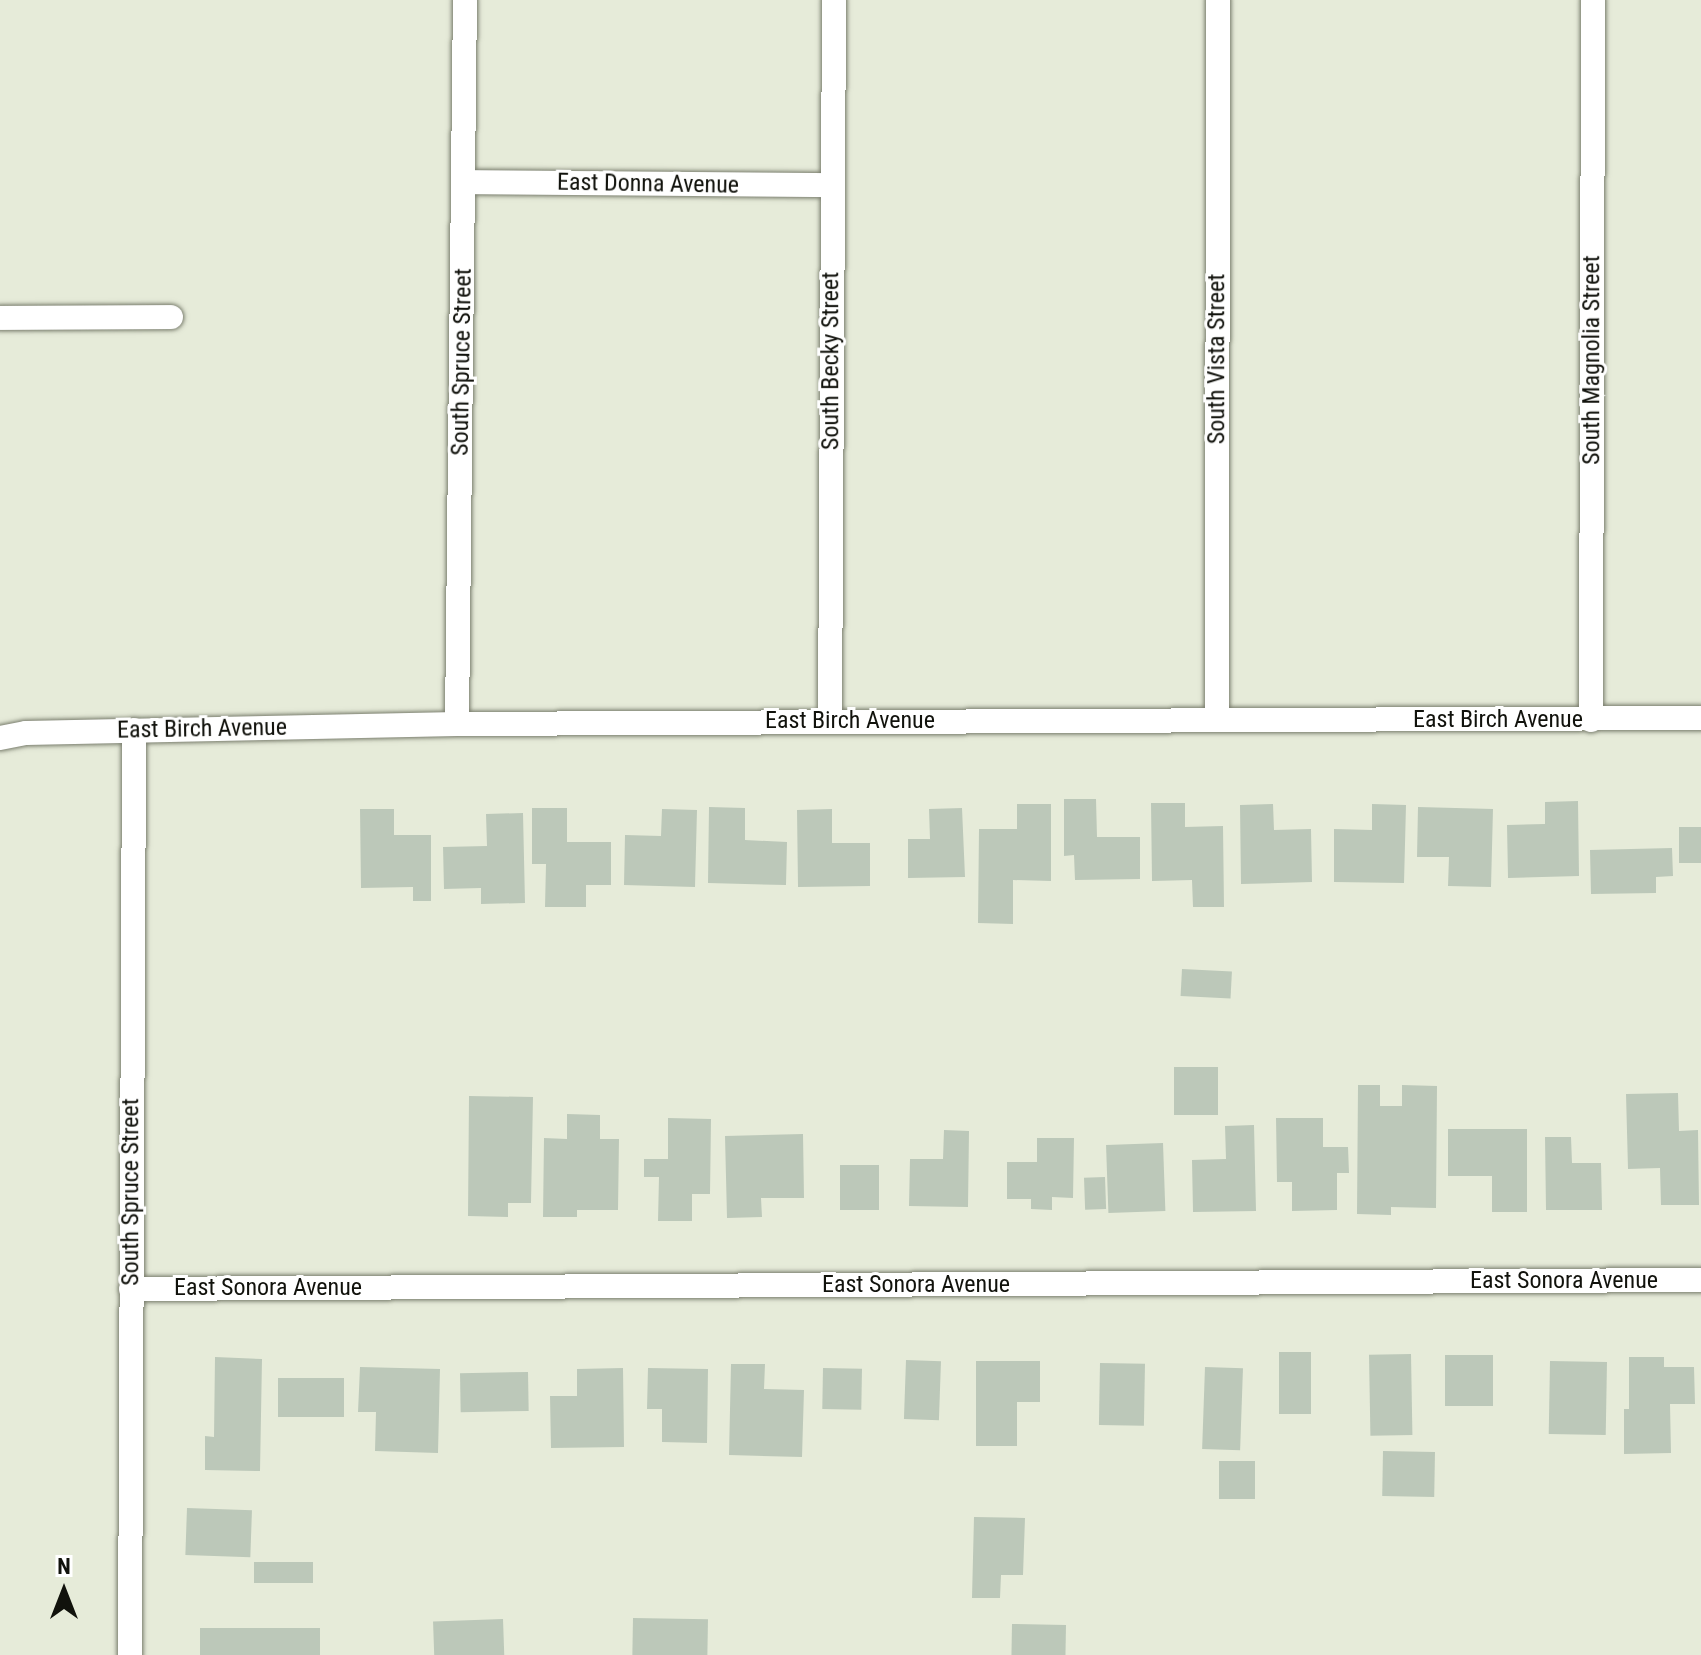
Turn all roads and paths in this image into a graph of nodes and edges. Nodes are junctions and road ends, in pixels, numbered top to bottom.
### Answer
1 (465, 0) edge
2 (834, 0) edge
3 (1218, 0) edge
4 (1593, 0) edge
5 (464, 182) junction
6 (831, 185) junction
7 (171, 317) dead end
8 (0, 318) edge
9 (1217, 718) junction
10 (1701, 718) edge
11 (1591, 720) junction
12 (830, 721) junction
13 (457, 724) junction
14 (134, 730) junction
15 (0, 738) edge
16 (1701, 1280) edge
17 (131, 1289) junction
18 (130, 1655) edge

1 - 5 street, South Spruce Street
2 - 6 street, South Becky Street
3 - 9 street, South Vista Street
4 - 11 street, South Magnolia Street
5 - 6 street, East Donna Avenue
5 - 13 street, South Spruce Street
6 - 12 street, South Becky Street
7 - 8 street
9 - 11 street, East Birch Avenue
9 - 12 street, East Birch Avenue
10 - 11 street, East Birch Avenue
12 - 13 street, East Birch Avenue
13 - 14 street, East Birch Avenue
14 - 15 street, East Birch Avenue
14 - 17 street, South Spruce Street
16 - 17 street, East Sonora Avenue
17 - 18 street, South Spruce Street

